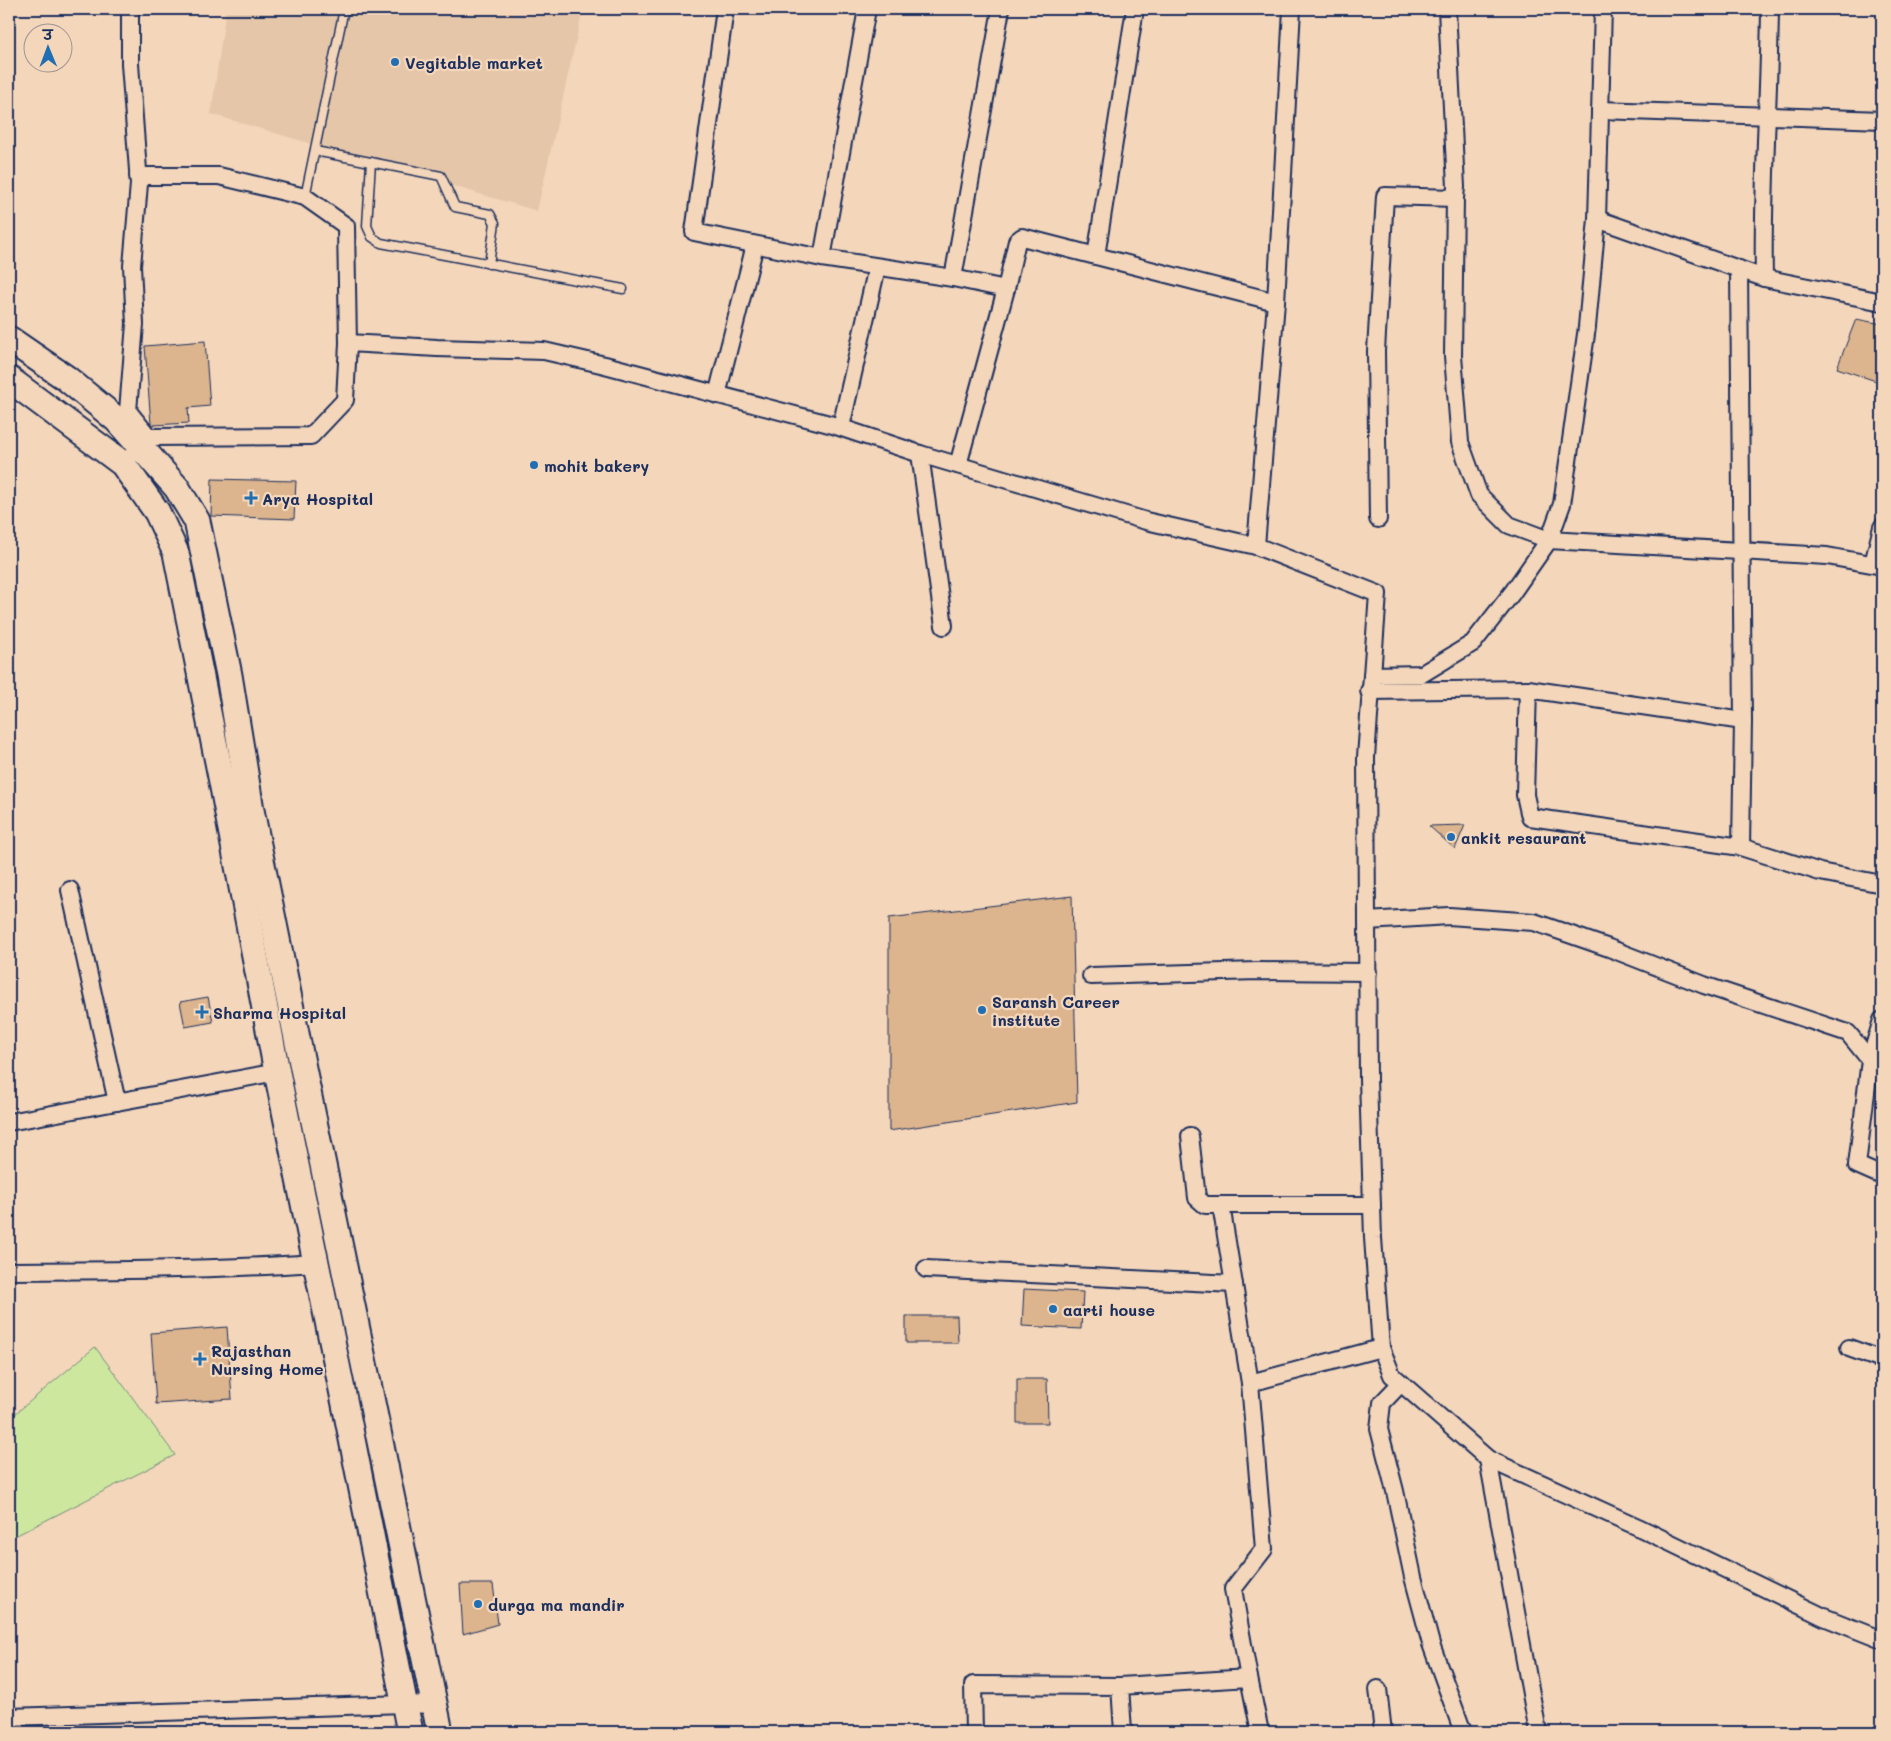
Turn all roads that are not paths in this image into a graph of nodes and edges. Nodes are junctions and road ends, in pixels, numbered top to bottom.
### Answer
1 (130, 9) edge
2 (344, 9) edge
3 (725, 9) edge
4 (868, 9) edge
5 (1001, 9) edge
6 (1134, 9) edge
7 (1292, 9) edge
8 (1447, 9) edge
9 (1603, 9) edge
10 (1770, 9) edge
11 (1600, 110) junction
12 (1768, 116) junction
13 (1882, 120) edge
14 (315, 151) junction
15 (371, 162) junction
16 (138, 176) junction
17 (305, 197) junction
18 (1455, 198) junction
19 (1597, 219) junction
20 (755, 245) junction
21 (1096, 256) junction
22 (822, 258) junction
23 (488, 264) junction
24 (877, 267) junction
25 (1739, 269) junction
26 (953, 278) junction
27 (1764, 278) junction
28 (623, 289) dead end
29 (1006, 289) junction
30 (1276, 302) junction
31 (1882, 302) edge
32 (9, 339) edge
33 (348, 343) junction
34 (9, 379) edge
35 (717, 394) junction
36 (841, 427) junction
37 (145, 441) junction
38 (920, 454) junction
39 (123, 464) junction
40 (958, 465) junction
41 (1378, 519) dead end
42 (1882, 527) edge
43 (1549, 540) junction
44 (1256, 546) junction
45 (1741, 551) junction
46 (1877, 565) edge
47 (944, 626) dead end
48 (1371, 683) junction
49 (1528, 689) junction
50 (1743, 721) junction
51 (1741, 847) junction
52 (1882, 884) edge
53 (70, 890) dead end
54 (1367, 921) junction
55 (1368, 972) junction
56 (1091, 976) dead end
57 (1882, 1020) edge
58 (1870, 1060) junction
59 (277, 1072) junction
60 (117, 1102) junction
61 (9, 1122) edge
62 (1190, 1136) dead end
63 (1882, 1176) edge
64 (1221, 1205) junction
65 (1372, 1205) junction
66 (316, 1263) junction
67 (926, 1269) dead end
68 (9, 1271) edge
69 (1234, 1284) junction
70 (1380, 1348) junction
71 (1849, 1348) dead end
72 (1881, 1354) edge
73 (1250, 1383) junction
74 (1401, 1383) junction
75 (1488, 1459) junction
76 (1882, 1640) edge
77 (1249, 1678) junction
78 (1120, 1686) junction
79 (1378, 1689) dead end
80 (404, 1704) junction
81 (434, 1705) junction
82 (9, 1717) edge
83 (410, 1732) edge
84 (440, 1732) edge
85 (974, 1732) edge
86 (1123, 1732) edge
87 (1260, 1732) edge
88 (1383, 1732) edge
89 (1463, 1732) edge
90 (1538, 1732) edge

1 - 16 street
2 - 14 lane
3 - 20 street
4 - 22 street
5 - 26 street
6 - 21 street
7 - 30 street
8 - 18 street
9 - 11 street
10 - 12 street
11 - 12 street
11 - 19 street
12 - 13 street
12 - 27 street
14 - 15 lane
14 - 17 lane
15 - 23 lane
15 - 23 lane
16 - 17 street
16 - 37 street
17 - 33 street
18 - 41 street
18 - 43 street
19 - 25 street
19 - 43 street
20 - 22 street
20 - 35 street
21 - 29 street
21 - 30 street
22 - 24 street
23 - 28 lane
24 - 26 street
24 - 36 street
25 - 27 street
25 - 45 street
26 - 29 street
27 - 31 street
29 - 40 street
30 - 44 street
32 - 37 main road
33 - 35 street
33 - 37 street
34 - 39 main road
35 - 36 street
36 - 38 street
37 - 39 street
37 - 81 main road
38 - 40 street
38 - 47 street
39 - 59 main road
40 - 44 street
42 - 46 street
43 - 45 street
43 - 48 street
44 - 48 street
45 - 46 street
45 - 50 street
48 - 49 street
48 - 54 street
49 - 50 street
49 - 51 street
50 - 51 street
51 - 52 street
53 - 60 street
54 - 55 street
54 - 58 street
55 - 56 street
55 - 65 street
57 - 58 street
58 - 63 street
59 - 60 street
59 - 66 main road
60 - 61 street
62 - 64 street
64 - 65 street
64 - 69 street
65 - 70 street
66 - 68 street
66 - 80 main road
67 - 69 street
69 - 73 street
70 - 73 street
70 - 74 street
71 - 72 street
73 - 77 street
74 - 75 street
74 - 89 street
75 - 76 street
75 - 90 street
77 - 78 street
77 - 87 street
78 - 85 street
78 - 86 street
79 - 88 street
80 - 81 street
80 - 82 street
80 - 83 main road
81 - 84 main road

